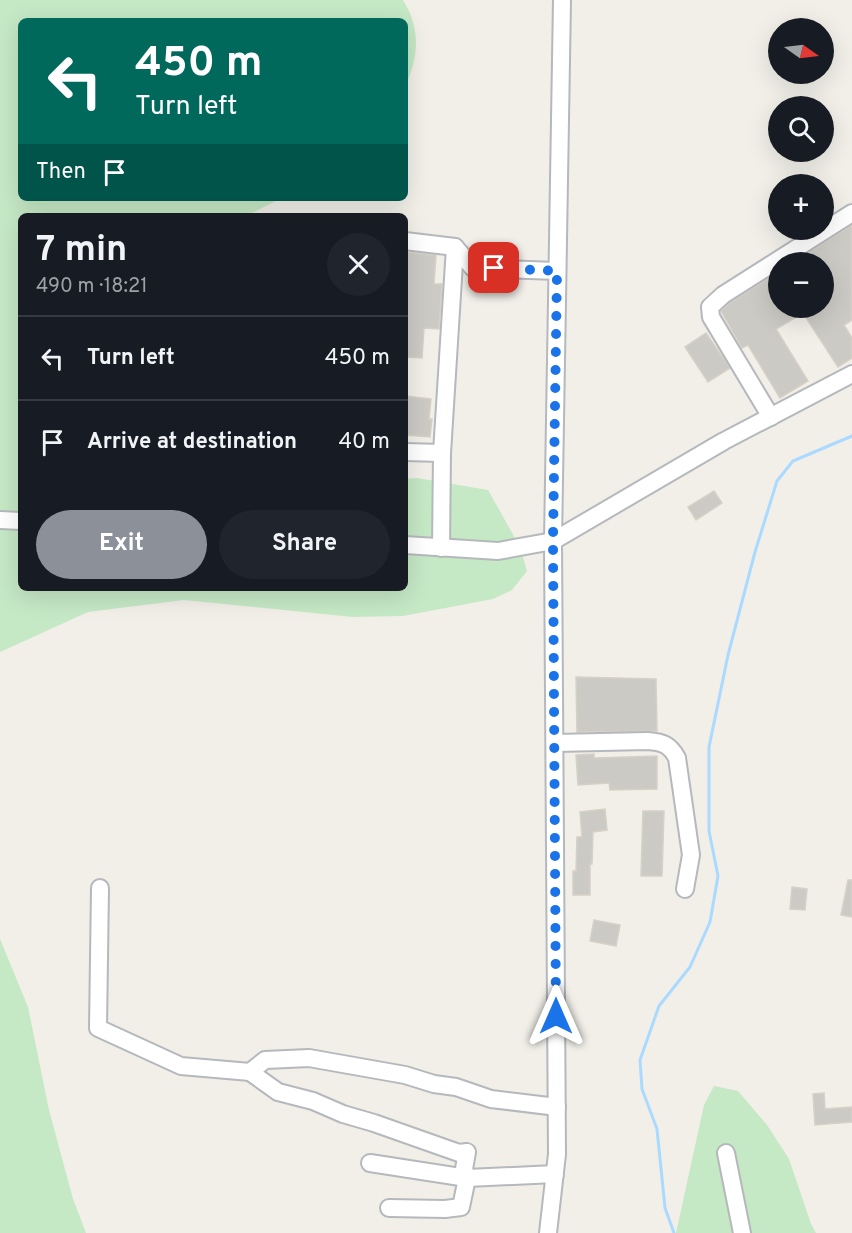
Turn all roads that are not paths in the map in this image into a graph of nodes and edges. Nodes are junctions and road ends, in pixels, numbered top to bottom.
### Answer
1 (562, 0) edge
2 (852, 213) edge
3 (408, 241) edge
4 (455, 247) junction
5 (473, 268) junction
6 (557, 271) junction
7 (453, 278) junction
8 (852, 374) edge
9 (771, 417) junction
10 (408, 452) edge
11 (442, 453) junction
12 (0, 520) edge
13 (18, 521) edge
14 (553, 541) junction
15 (408, 545) edge
16 (441, 548) junction
17 (555, 743) junction
18 (100, 888) dead end
19 (685, 889) dead end
20 (250, 1072) junction
21 (557, 1107) junction
22 (726, 1153) dead end
23 (370, 1163) dead end
24 (555, 1174) junction
25 (467, 1178) junction
26 (389, 1208) dead end
27 (548, 1233) edge
28 (742, 1233) edge

1 - 6 street
2 - 9 street
3 - 4 street
4 - 5 street
4 - 7 street
5 - 6 street
5 - 7 street
6 - 14 street
7 - 11 street
8 - 9 street
9 - 14 street
10 - 11 street
11 - 16 street
12 - 13 street
14 - 16 street
14 - 17 street
15 - 16 street
17 - 19 street
17 - 21 street
18 - 20 street
20 - 21 street
20 - 25 street
21 - 24 street
22 - 28 street
23 - 25 street
24 - 25 street
24 - 27 street
25 - 26 street

